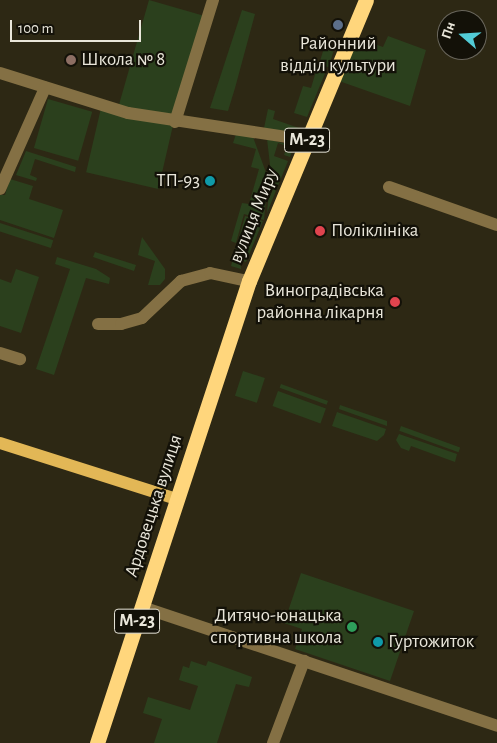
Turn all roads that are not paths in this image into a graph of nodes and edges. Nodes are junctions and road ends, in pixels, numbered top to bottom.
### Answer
1 (214, 0) edge
2 (366, 0) edge
3 (0, 73) edge
4 (44, 88) junction
5 (175, 122) junction
6 (306, 140) junction
7 (389, 187) dead end
8 (0, 189) edge
9 (497, 225) edge
10 (249, 281) junction
11 (98, 324) dead end
12 (0, 353) edge
13 (20, 359) dead end
14 (0, 443) edge
15 (177, 499) junction
16 (142, 607) junction
17 (304, 661) junction
18 (497, 726) edge
19 (274, 742) edge
20 (97, 743) edge

1 - 5 street
2 - 6 highway, вулиця Миру / М-23
3 - 4 street
4 - 5 street
4 - 8 street
5 - 6 street
6 - 10 highway, вулиця Миру / М-23
7 - 9 street
10 - 11 street
10 - 15 highway, Ардовецька вулиця / М-23
12 - 13 street
14 - 15 main road
15 - 16 highway, Ардовецька вулиця / М-23
16 - 17 street
16 - 20 highway, Ардовецька вулиця / М-23
17 - 18 street
17 - 19 street

